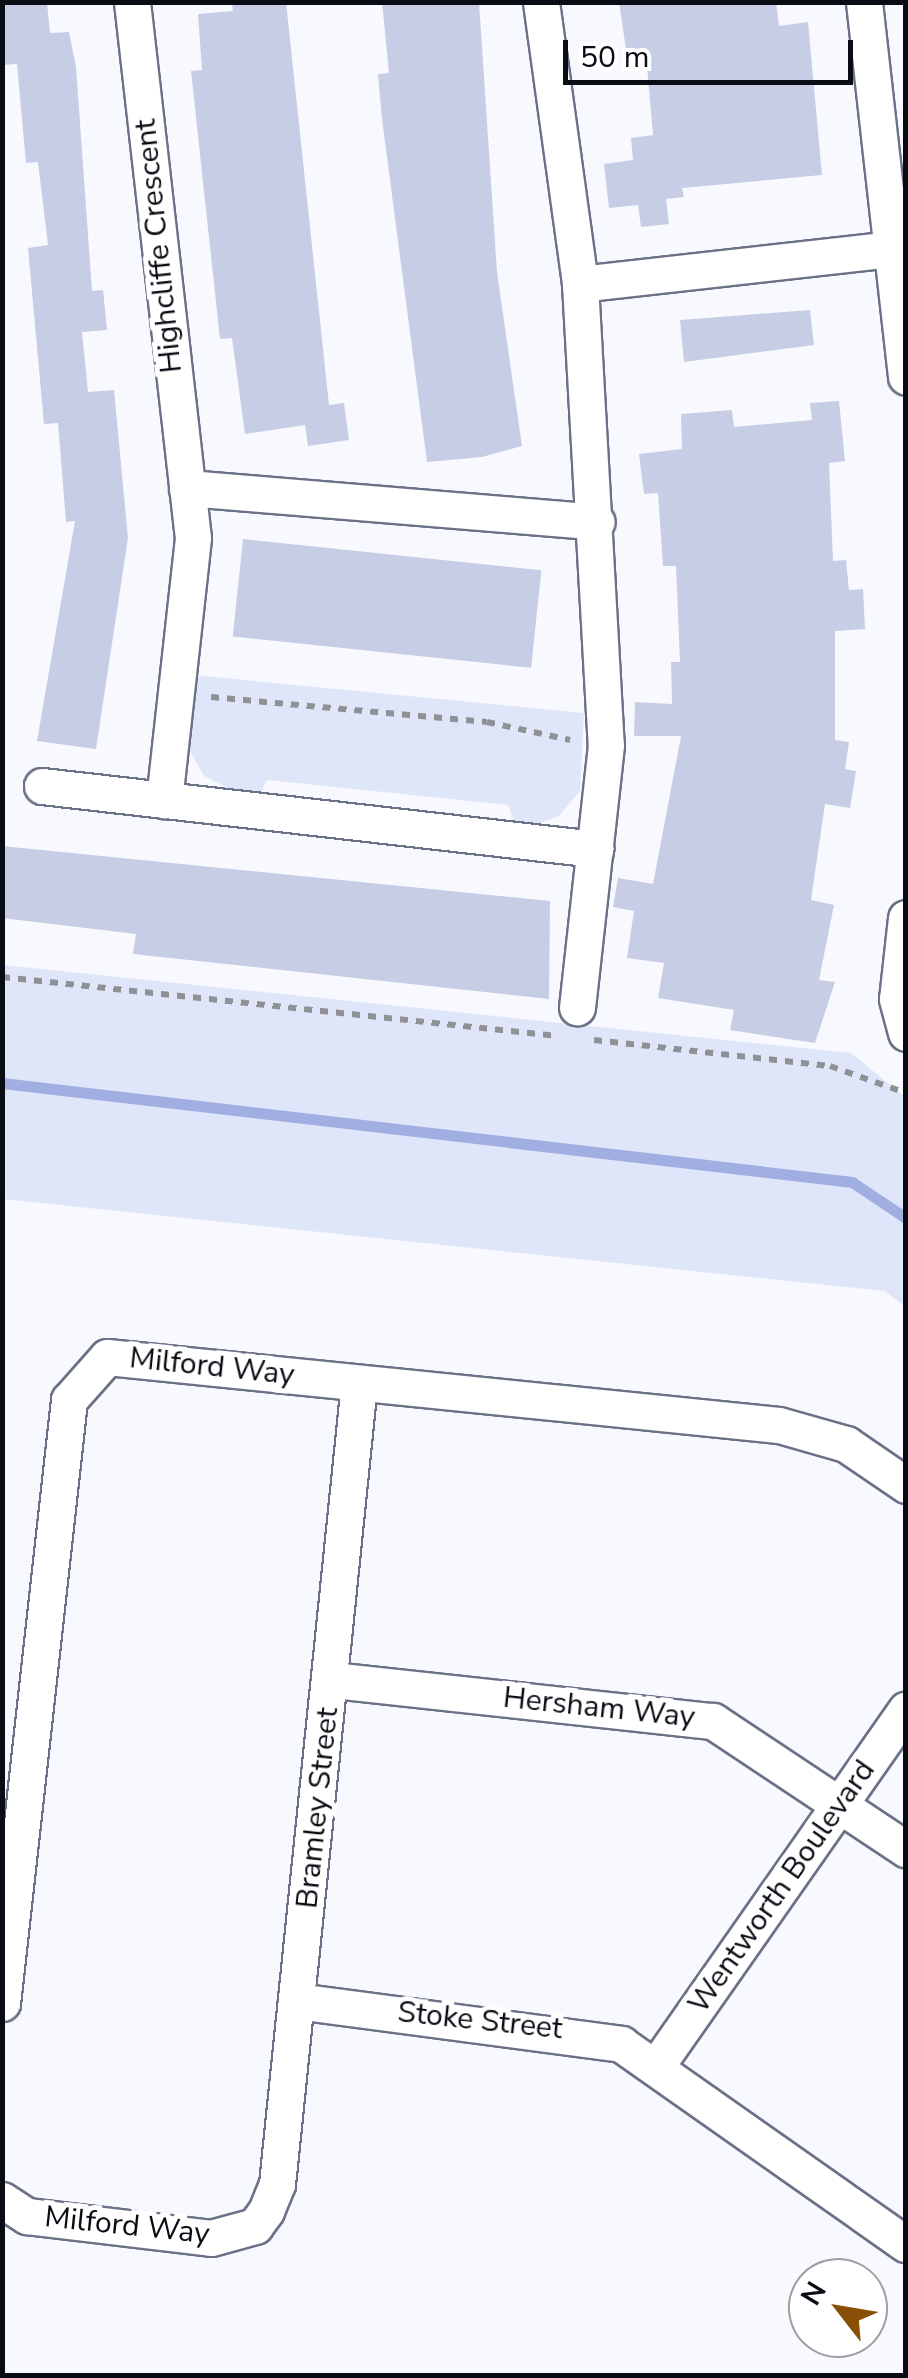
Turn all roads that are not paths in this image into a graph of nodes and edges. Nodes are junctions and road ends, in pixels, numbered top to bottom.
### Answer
1 (132, 2) edge
2 (541, 2) edge
3 (864, 2) edge
4 (892, 249) junction
5 (580, 284) junction
6 (906, 376) edge
7 (187, 488) junction
8 (597, 522) junction
9 (42, 786) dead end
10 (164, 800) junction
11 (594, 849) junction
12 (906, 918) edge
13 (577, 1007) dead end
14 (906, 1032) edge
15 (359, 1384) junction
16 (906, 1485) edge
17 (333, 1680) junction
18 (906, 1708) edge
19 (841, 1804) junction
20 (906, 1849) edge
21 (296, 2001) junction
22 (2, 2004) edge
23 (657, 2065) junction
24 (2, 2200) edge
25 (254, 2226) joint
26 (906, 2244) edge

1 - 7 street, Highcliffe Crescent
2 - 5 street
3 - 4 street
4 - 5 street
4 - 6 street
5 - 8 street
7 - 8 street
7 - 10 street, Highcliffe Crescent
8 - 11 street
9 - 10 street
10 - 11 street
11 - 13 street
12 - 14 street
15 - 16 street, Milford Way
15 - 17 street, Bramley Street
15 - 22 street, Milford Way
17 - 19 street, Hersham Way
17 - 21 street, Bramley Street
18 - 19 street, Wentworth Boulevard
19 - 20 street, Hersham Way
19 - 23 street, Wentworth Boulevard
21 - 23 street, Stoke Street
21 - 25 street, Bramley Street
23 - 26 street, Stoke Street
24 - 25 street, Milford Way

